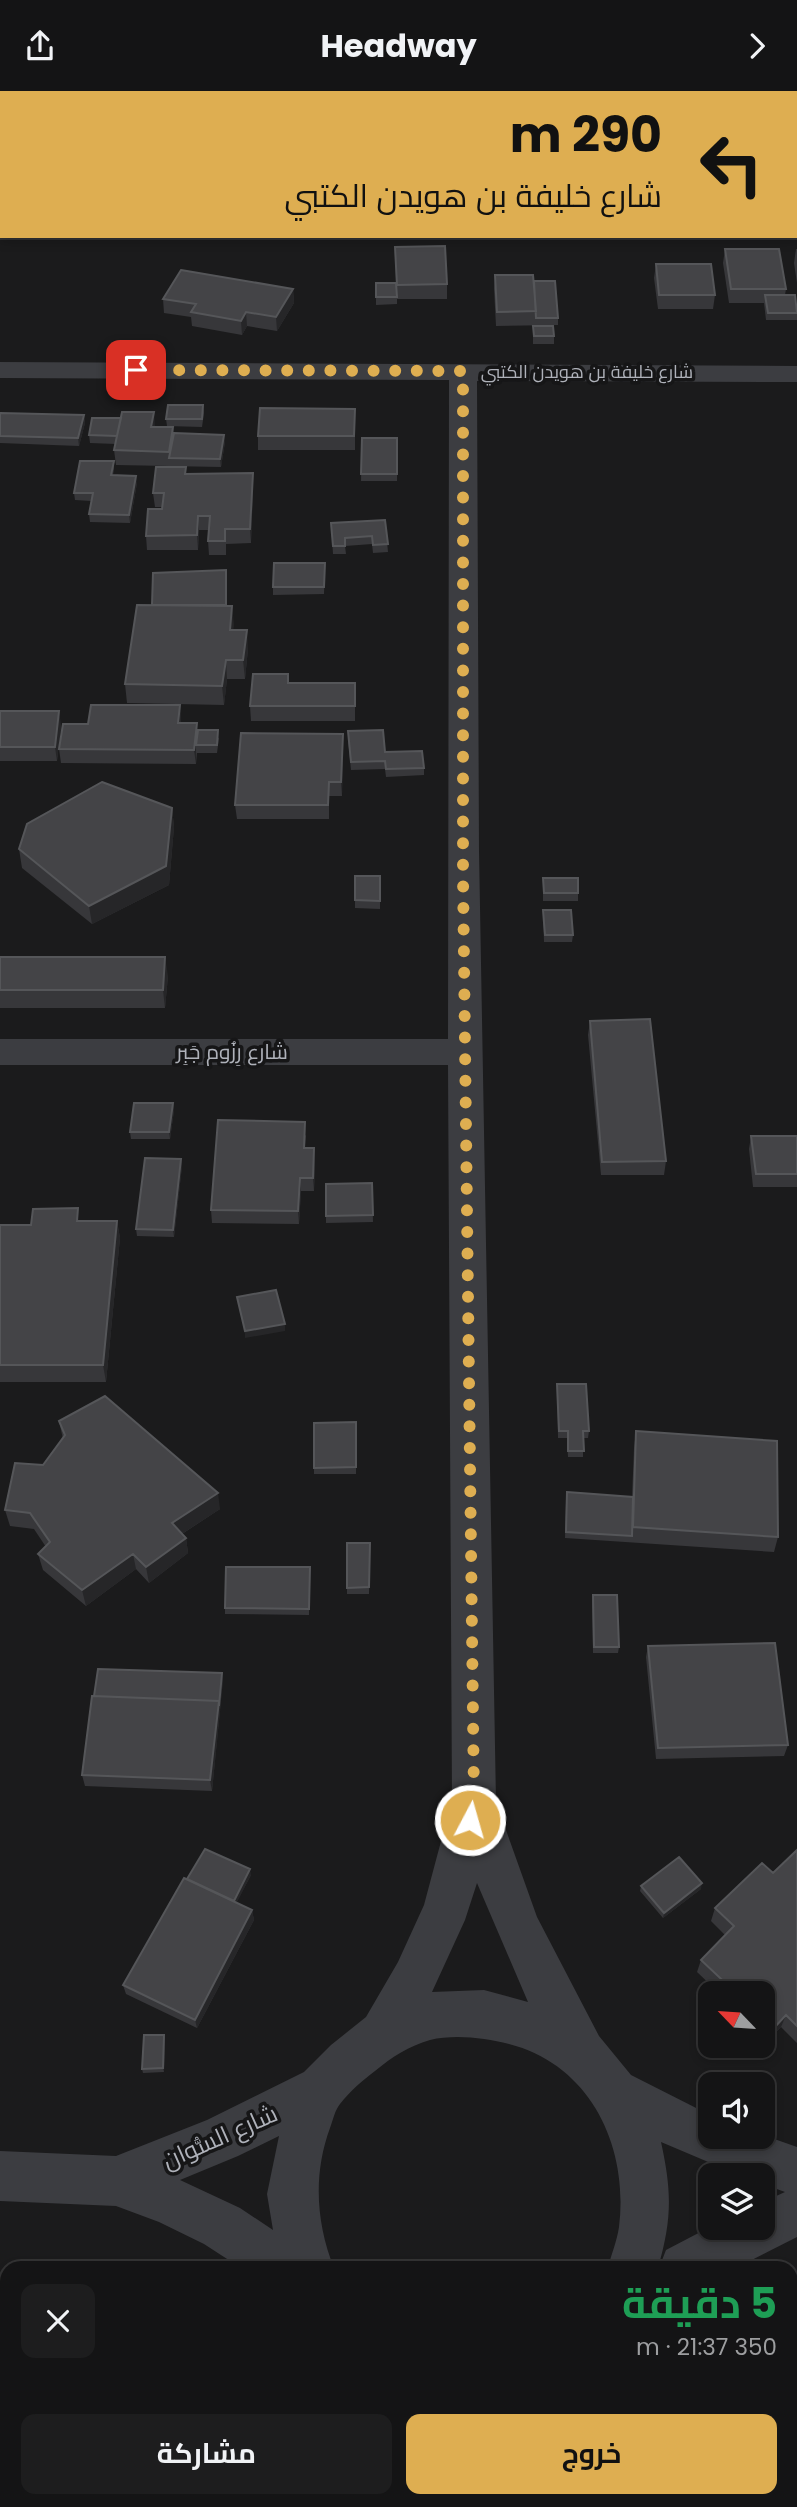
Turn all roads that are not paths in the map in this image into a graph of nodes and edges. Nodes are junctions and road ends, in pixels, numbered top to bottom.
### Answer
1 (0, 370) edge
2 (463, 371) junction
3 (797, 374) edge
4 (0, 1052) edge
5 (465, 1052) junction
6 (474, 1800) junction
7 (383, 2034) junction
8 (582, 2053) junction
9 (321, 2089) junction
10 (614, 2092) junction
11 (797, 2172) edge
12 (0, 2176) edge
13 (116, 2181) junction
14 (797, 2212) edge
15 (775, 2221) edge
16 (737, 2240) edge
17 (274, 2261) edge
18 (306, 2261) edge
19 (635, 2261) edge
20 (697, 2261) edge

1 - 2 street, شارع خليفة بن هويدن الكتبي
2 - 3 street, شارع خليفة بن هويدن الكتبي
2 - 5 street
4 - 5 street, شارع رِزُوم جَبِر
5 - 6 street
6 - 7 street
6 - 8 street
7 - 8 street
7 - 9 street
8 - 10 street
9 - 13 street, شارع السُّوان
9 - 18 street
10 - 11 street
10 - 19 street
12 - 13 street, شارع السُّوان
13 - 17 street, شارع السُّوان
14 - 15 street
16 - 20 street

